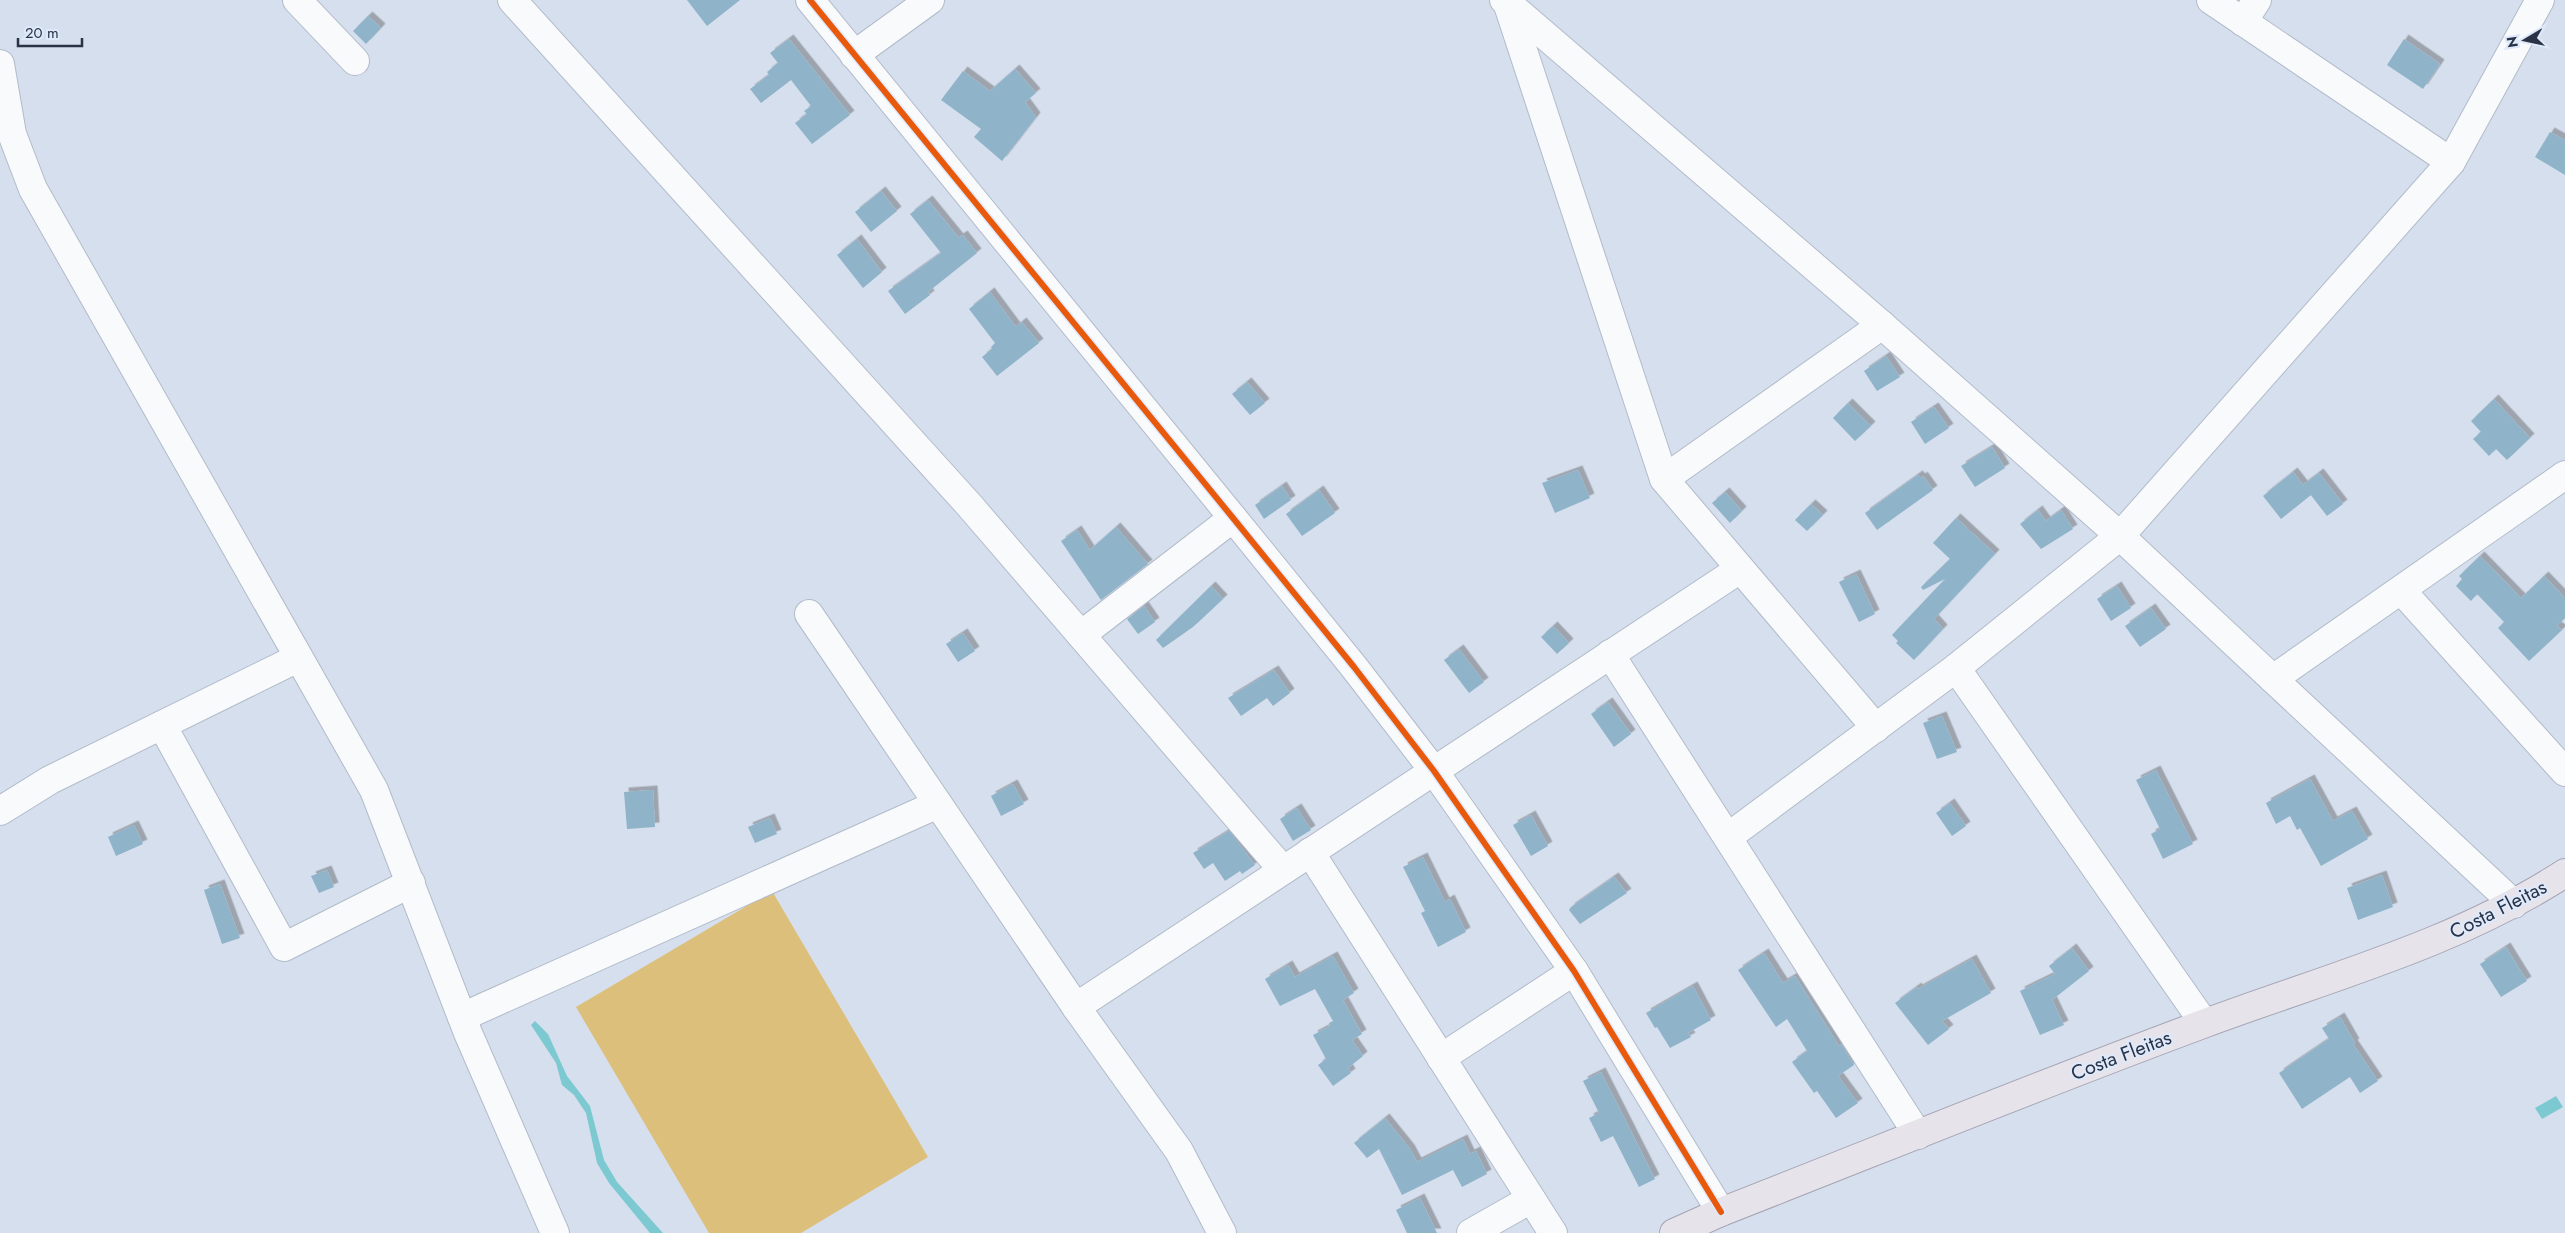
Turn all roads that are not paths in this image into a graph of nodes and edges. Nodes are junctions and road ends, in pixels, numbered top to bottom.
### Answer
1 (297, 0) edge
2 (512, 0) edge
3 (810, 0) edge
4 (930, 0) edge
5 (2210, 0) edge
6 (2540, 0) edge
7 (1505, 1) edge
8 (2250, 11) edge
9 (854, 55) junction
10 (354, 61) dead end
11 (0, 64) edge
12 (2451, 162) junction
13 (1882, 325) junction
14 (2565, 476) edge
15 (1664, 479) junction
16 (1233, 518) junction
17 (2120, 536) junction
18 (1740, 568) junction
19 (2401, 590) junction
20 (809, 614) dead end
21 (1081, 634) junction
22 (1610, 654) junction
23 (298, 658) junction
24 (1956, 668) junction
25 (2273, 679) junction
26 (162, 725) junction
27 (1876, 728) junction
28 (1434, 771) junction
29 (2565, 772) edge
30 (938, 804) junction
31 (0, 811) edge
32 (1728, 838) junction
33 (1310, 852) junction
34 (1283, 870) junction
35 (2565, 873) edge
36 (411, 883) junction
37 (2514, 904) junction
38 (1574, 971) junction
39 (1076, 1007) junction
40 (462, 1017) junction
41 (2204, 1023) junction
42 (1442, 1058) junction
43 (1918, 1135) junction
44 (1531, 1199) junction
45 (1708, 1222) edge
46 (555, 1233) edge
47 (1222, 1233) edge
48 (1471, 1233) edge
49 (1553, 1233) edge
50 (1674, 1233) edge

1 - 10 street
2 - 21 street
3 - 9 street
4 - 9 street
5 - 8 street
6 - 12 street
7 - 13 street
7 - 15 street
8 - 12 street
9 - 16 street
11 - 23 street
12 - 17 street
13 - 15 street
13 - 17 street
14 - 19 street
15 - 18 street
16 - 21 street
16 - 28 street
17 - 24 street
17 - 25 street
18 - 22 street
18 - 27 street
19 - 25 street
19 - 29 street
20 - 30 street
21 - 34 street
22 - 28 street
22 - 32 street
23 - 26 street
23 - 36 street
24 - 27 street
24 - 41 street
25 - 37 street
26 - 31 street
26 - 36 street
27 - 32 street
28 - 33 street
28 - 38 street
30 - 39 street
30 - 40 street
32 - 43 street
33 - 34 street
33 - 42 street
34 - 39 street
35 - 37 main road, Costa Fleitas
36 - 40 street
37 - 41 main road, Costa Fleitas
38 - 42 street
38 - 45 street
39 - 47 street
40 - 46 street
41 - 43 main road, Costa Fleitas
42 - 44 street
43 - 45 main road, Costa Fleitas
44 - 48 street
44 - 49 street
45 - 50 main road, Costa Fleitas

